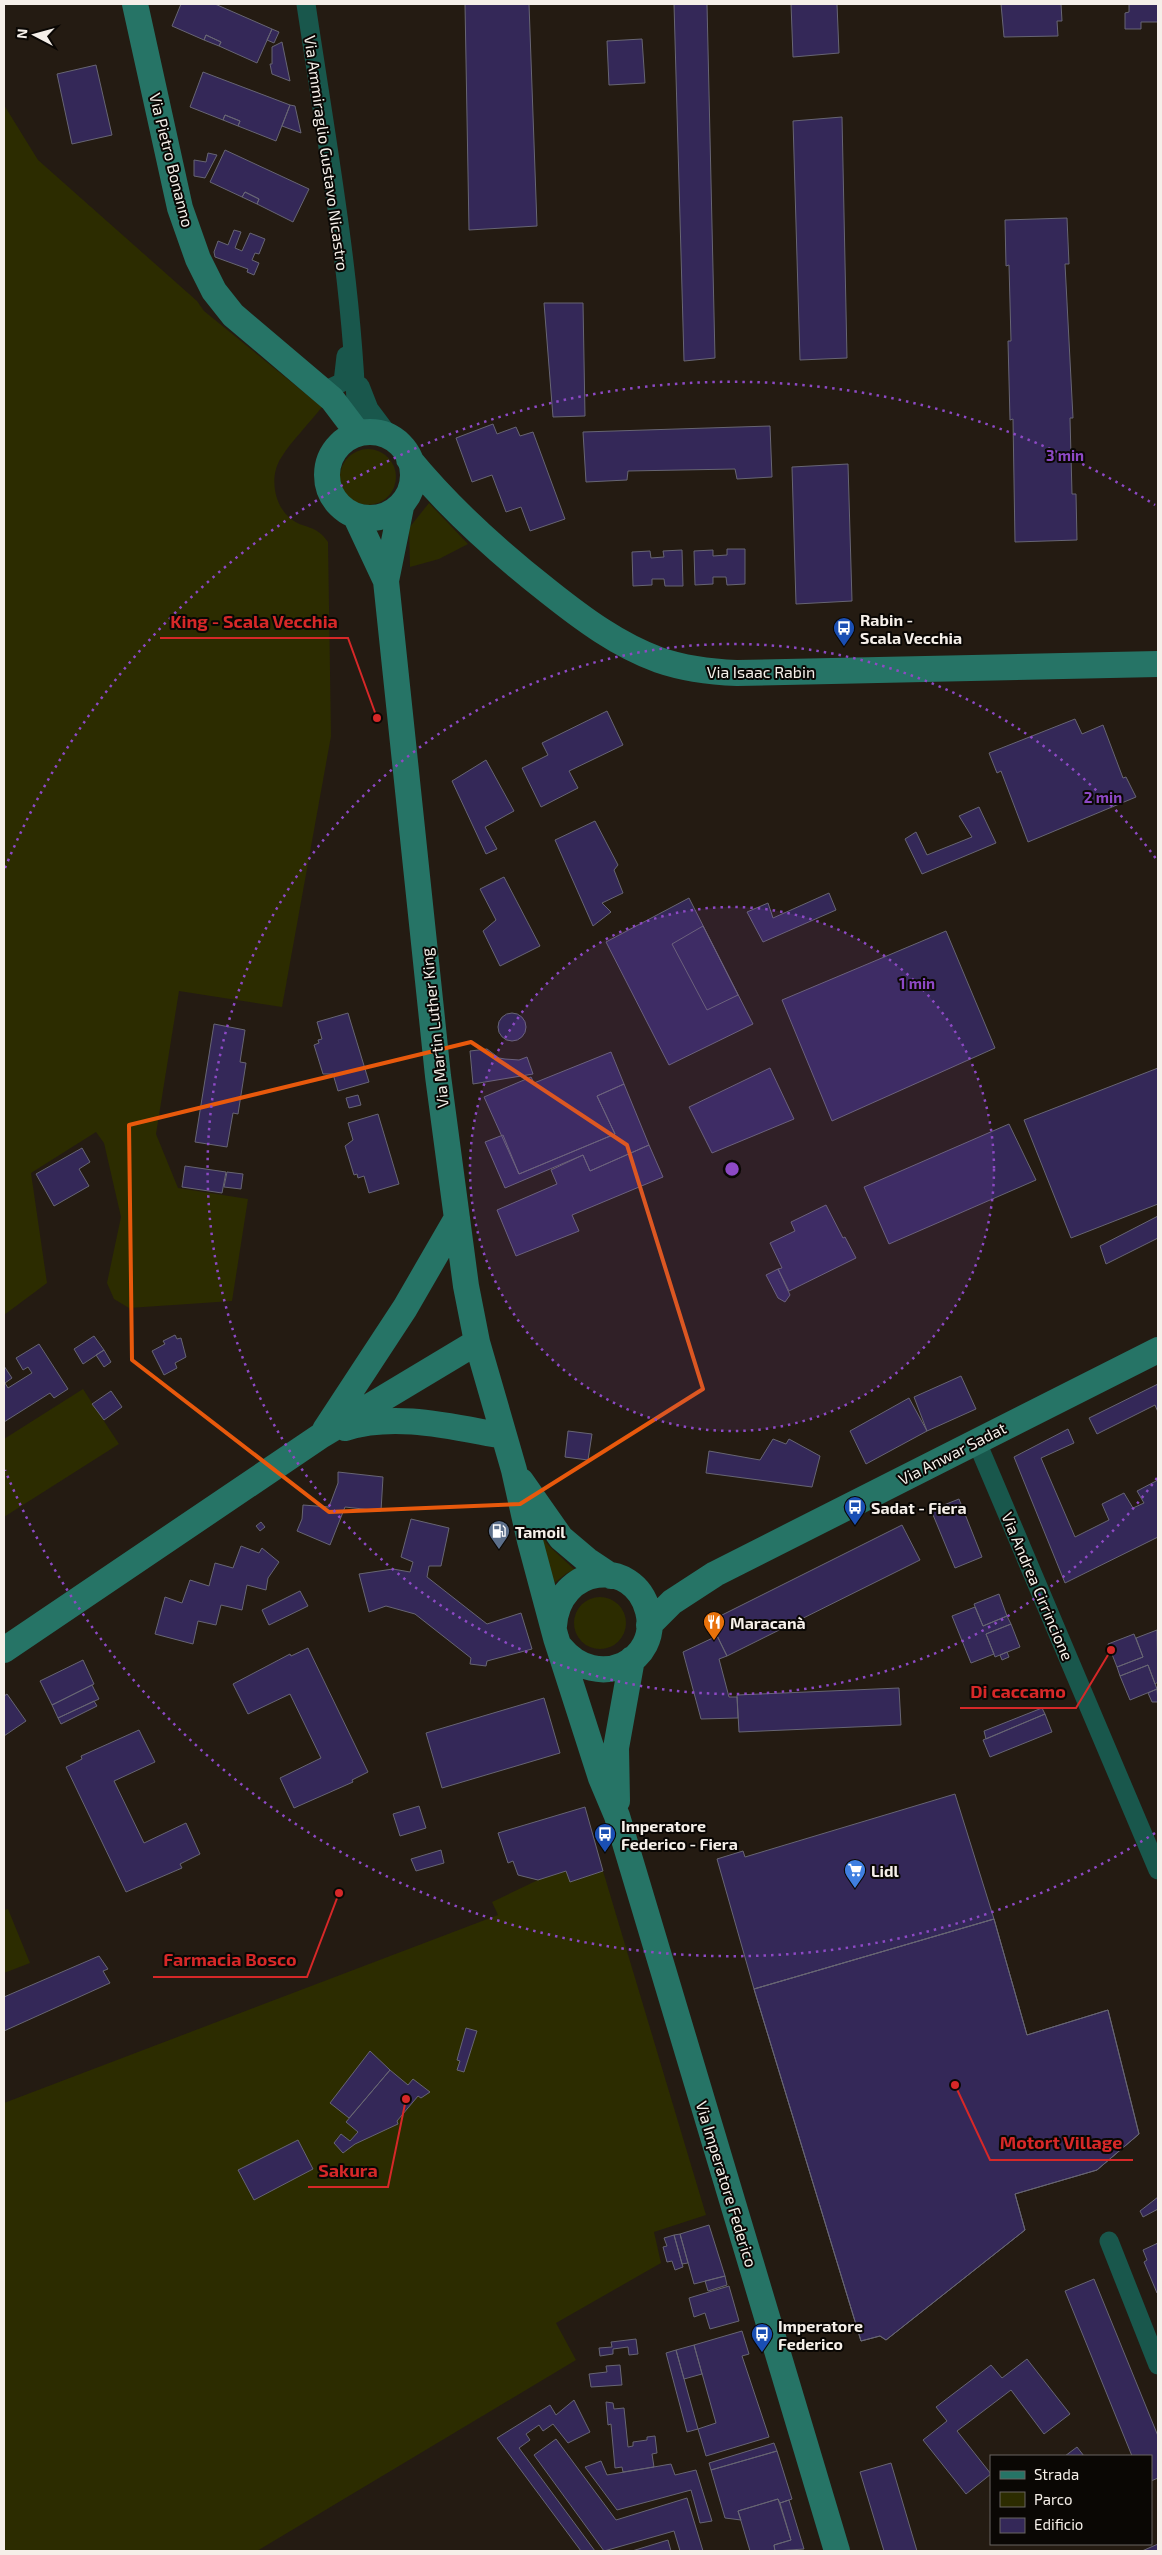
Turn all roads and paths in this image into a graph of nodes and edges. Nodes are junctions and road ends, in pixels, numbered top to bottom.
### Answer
1 (135, 4) edge
2 (306, 4) edge
3 (347, 302) junction
4 (356, 376) junction
5 (317, 386) junction
6 (357, 432) junction
7 (390, 437) junction
8 (409, 459) junction
9 (401, 507) junction
10 (356, 517) junction
11 (386, 581) junction
12 (1158, 664) edge
13 (457, 1218) junction
14 (478, 1342) junction
15 (1158, 1350) edge
16 (322, 1435) junction
17 (504, 1436) junction
18 (976, 1440) junction
19 (514, 1470) junction
20 (612, 1576) junction
21 (649, 1626) junction
22 (558, 1637) junction
23 (4, 1650) edge
24 (632, 1659) junction
25 (617, 1816) junction
26 (1158, 1870) edge
27 (1109, 2241) dead end
28 (1158, 2365) edge
29 (837, 2551) edge

1 - 5 street, Via Pietro Bonanno
2 - 3 street, Via Ammiraglio Gustavo Nicastro
3 - 4 street, Via Ammiraglio Gustavo Nicastro
3 - 5 street, Via Ammiraglio Gustavo Nicastro
4 - 6 street, Via Ammiraglio Gustavo Nicastro
4 - 7 street, Via Ammiraglio Gustavo Nicastro
5 - 6 street, Via Pietro Bonanno
6 - 7 street
6 - 10 street
7 - 8 street
8 - 9 street
8 - 12 street, Via Isaac Rabin
9 - 10 street
9 - 11 street, Via Martin Luther King
10 - 11 street, Via Martin Luther King
11 - 13 street, Via Martin Luther King
13 - 14 street, Via Martin Luther King
13 - 16 street
14 - 16 street
14 - 17 street, Via Martin Luther King
15 - 18 street, Via Anwar Sadat
16 - 17 street
16 - 23 street
17 - 19 street, Via Martin Luther King
18 - 21 street, Via Anwar Sadat
18 - 26 street, Via Andrea Cirrincione
19 - 20 street
19 - 22 street
20 - 21 street
20 - 22 street
21 - 24 street
22 - 24 street
22 - 25 street
24 - 25 street
25 - 29 street, Via Imperatore Federico
27 - 28 street

